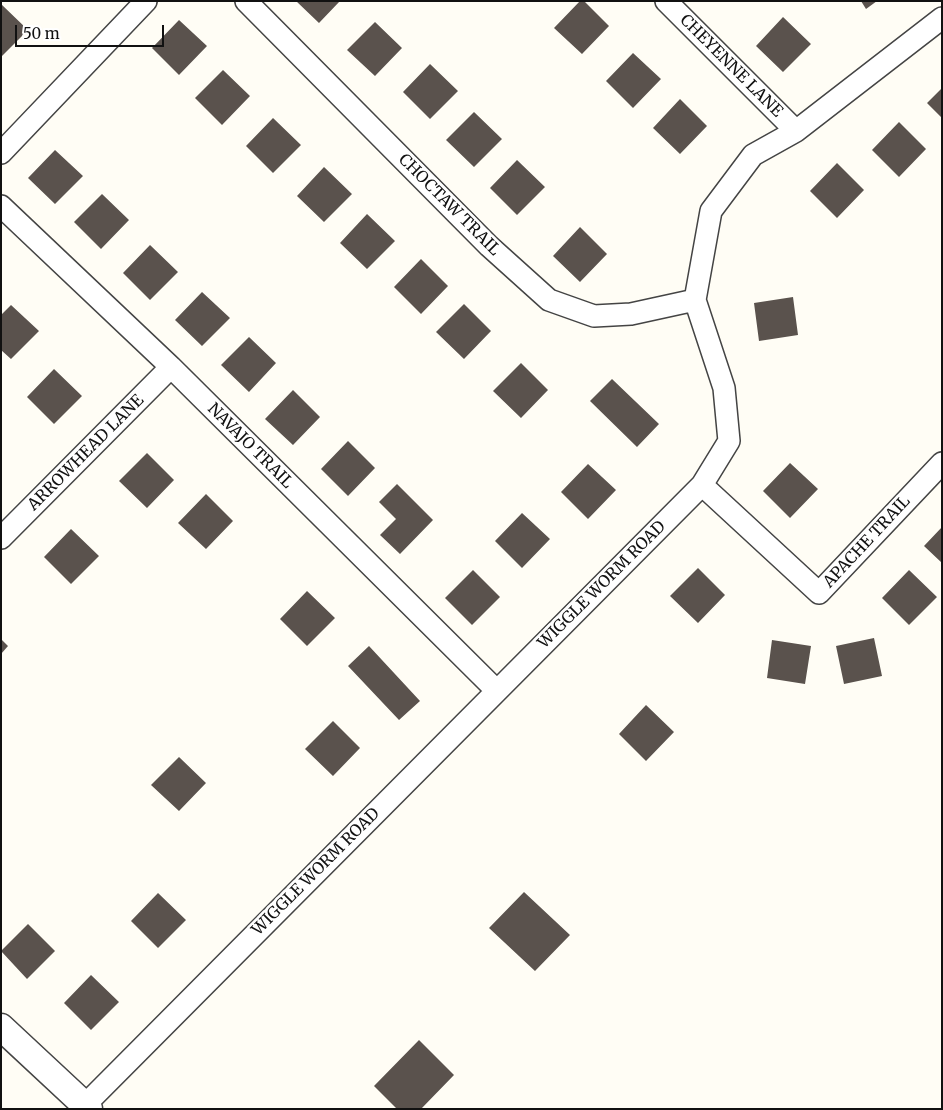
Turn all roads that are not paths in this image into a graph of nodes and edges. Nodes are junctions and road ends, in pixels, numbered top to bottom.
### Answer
1 (146, 1) edge
2 (246, 1) edge
3 (666, 1) edge
4 (942, 18) edge
5 (796, 131) junction
6 (1, 152) edge
7 (1, 206) edge
8 (695, 300) junction
9 (171, 367) junction
10 (942, 463) edge
11 (702, 485) junction
12 (1, 538) edge
13 (496, 690) junction
14 (1, 1028) edge
15 (87, 1107) edge

1 - 6 street
2 - 8 street, CHOCTAW TRAIL
3 - 5 street, CHEYENNE LANE
4 - 5 street, WIGGLE WORM ROAD
5 - 8 street, WIGGLE WORM ROAD
7 - 9 street, NAVAJO TRAIL
8 - 11 street, WIGGLE WORM ROAD
9 - 12 street, ARROWHEAD LANE
9 - 13 street, NAVAJO TRAIL
10 - 11 street, APACHE TRAIL
11 - 13 street, WIGGLE WORM ROAD
13 - 15 street, WIGGLE WORM ROAD
14 - 15 street

